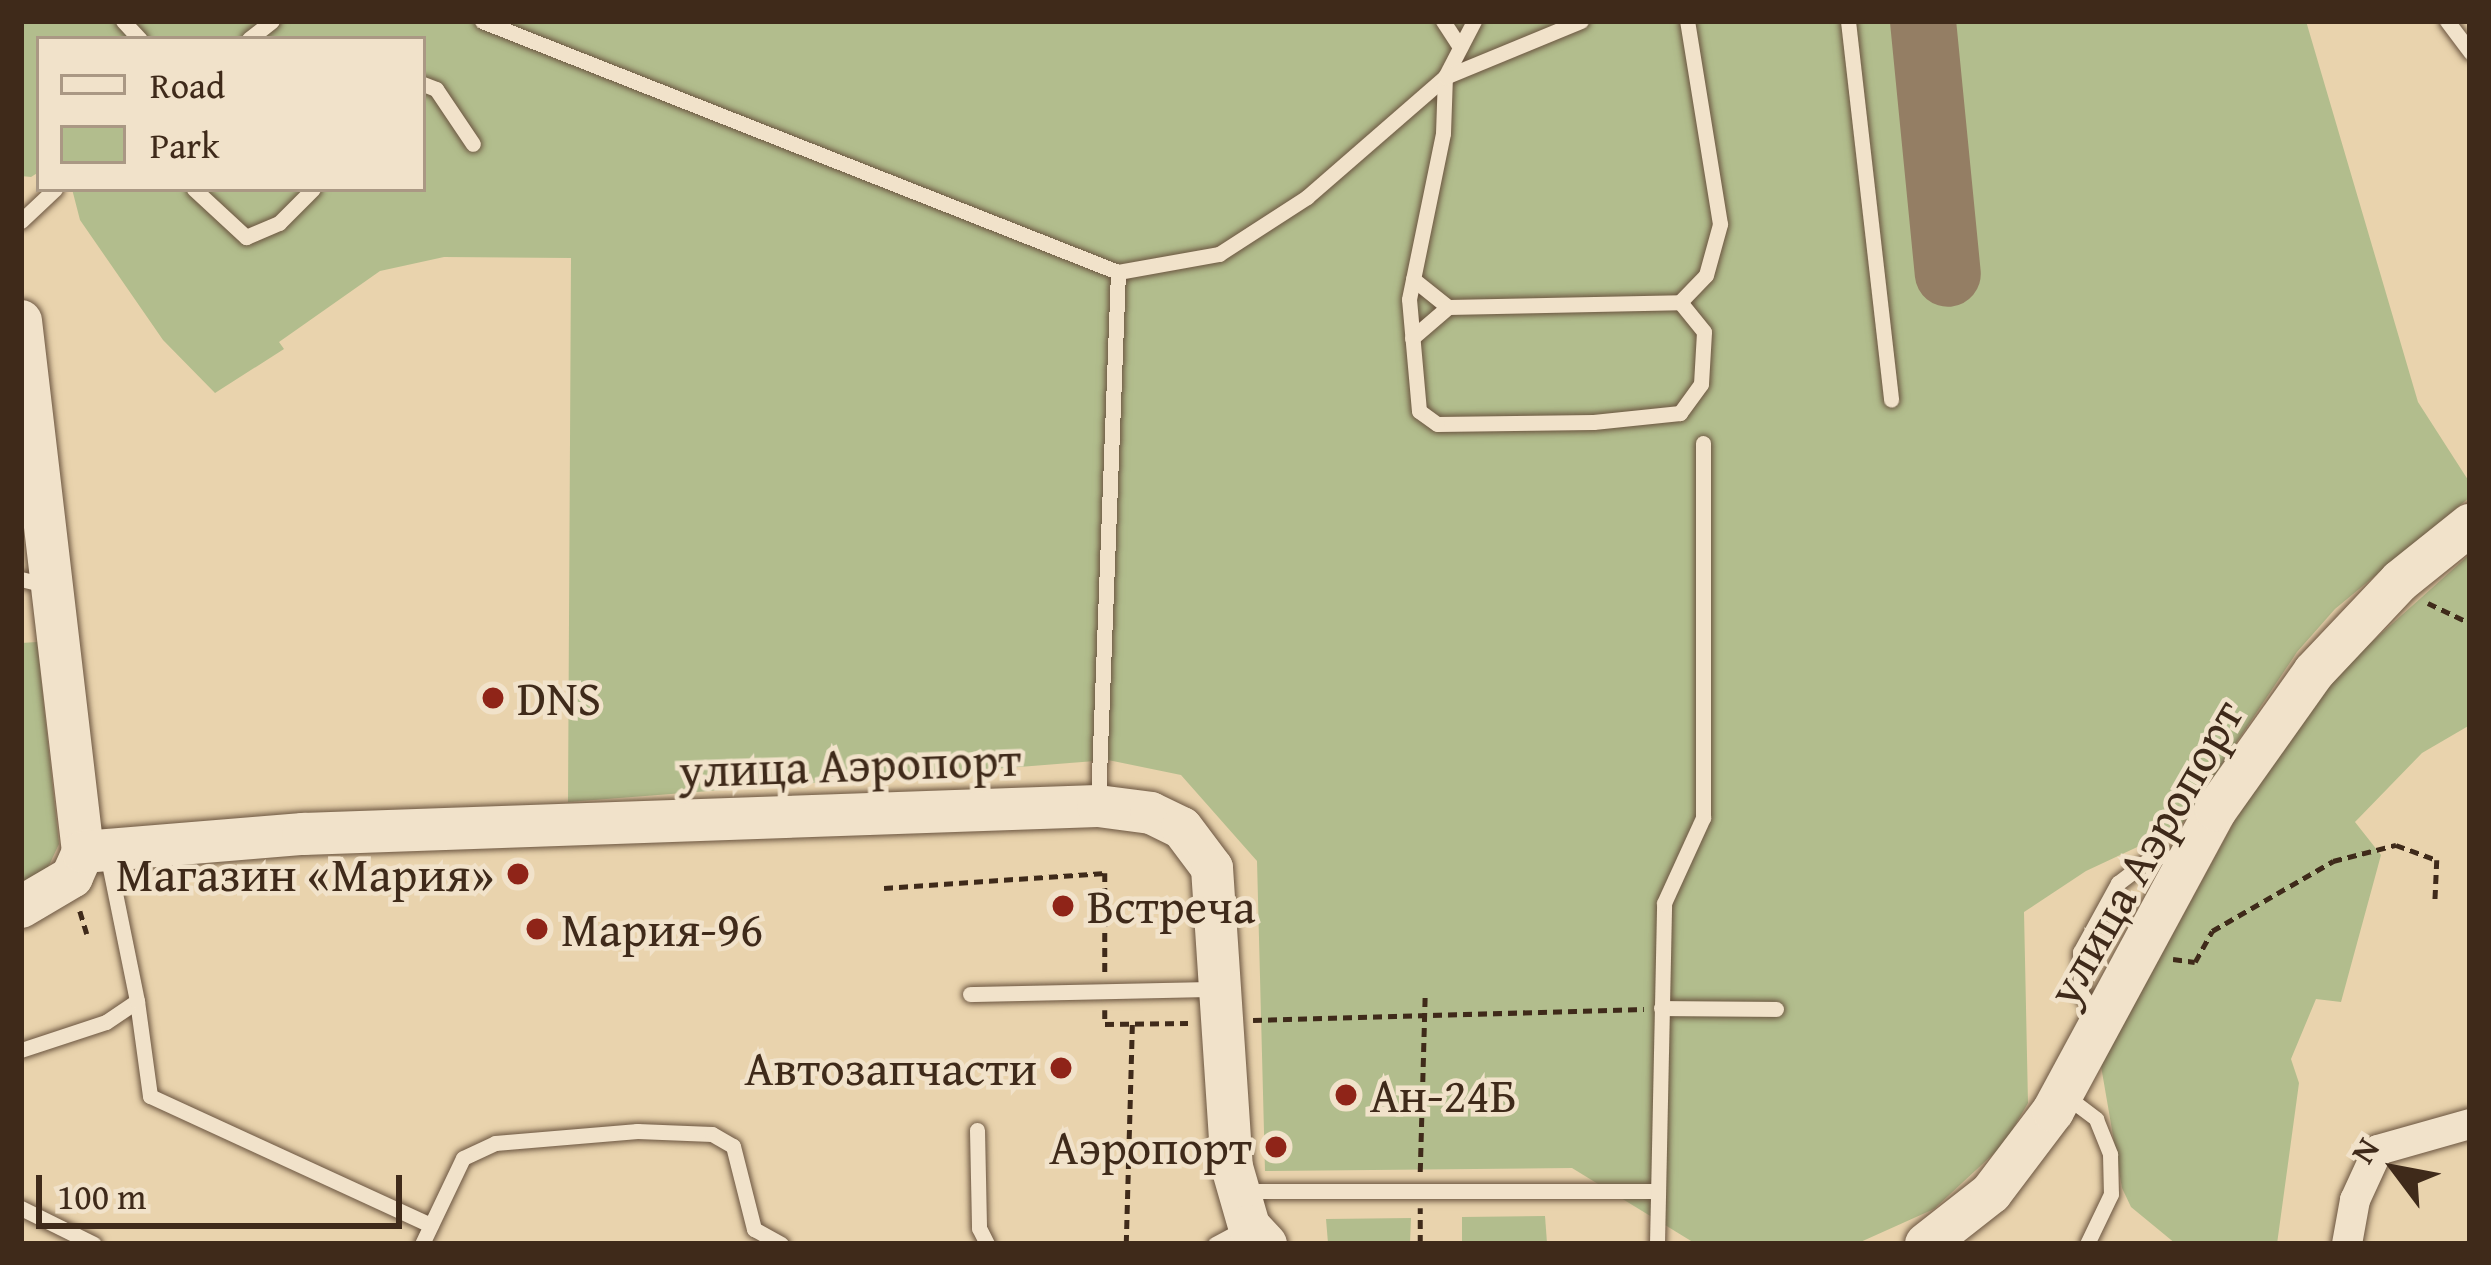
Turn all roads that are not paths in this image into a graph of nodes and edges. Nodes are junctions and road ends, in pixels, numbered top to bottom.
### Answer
1 (482, 21) edge
2 (1443, 21) edge
3 (1474, 21) edge
4 (1581, 21) edge
5 (1687, 21) edge
6 (1848, 21) edge
7 (2447, 21) edge
8 (1460, 47) junction
9 (2470, 52) edge
10 (1445, 76) junction
11 (426, 85) edge
12 (473, 143) dead end
13 (52, 192) edge
14 (197, 192) edge
15 (310, 192) edge
16 (21, 221) edge
17 (1118, 272) junction
18 (1413, 279) junction
19 (1680, 302) junction
20 (1448, 307) junction
21 (21, 322) edge
22 (1412, 338) junction
23 (1891, 400) dead end
24 (1703, 443) dead end
25 (2470, 525) edge
26 (37, 583) edge
27 (1098, 806) junction
28 (95, 852) junction
29 (21, 907) edge
30 (970, 994) dead end
31 (137, 1001) junction
32 (1224, 1006) junction
33 (1661, 1008) junction
34 (1775, 1009) dead end
35 (21, 1050) edge
36 (2063, 1093) junction
37 (2470, 1124) edge
38 (977, 1130) dead end
39 (1657, 1191) junction
40 (21, 1208) edge
41 (431, 1226) junction
42 (1242, 1226) edge
43 (94, 1244) edge
44 (422, 1244) edge
45 (781, 1244) edge
46 (987, 1244) edge
47 (1657, 1244) edge
48 (1926, 1244) edge
49 (2086, 1244) edge
50 (2348, 1244) edge

1 - 17 lane
2 - 8 lane
3 - 8 lane
4 - 10 lane
5 - 19 lane
6 - 23 lane
7 - 9 lane
8 - 10 lane
10 - 17 lane
10 - 18 lane
11 - 12 lane
13 - 16 lane
14 - 15 lane
17 - 27 lane
18 - 20 lane
18 - 22 lane
19 - 20 lane
19 - 22 lane
20 - 22 lane
21 - 26 main road
24 - 33 lane
25 - 36 main road, улица Аэропорт
26 - 28 main road
27 - 28 main road, улица Аэропорт
27 - 32 main road, улица Аэропорт
28 - 29 main road
28 - 31 lane
30 - 32 lane
31 - 35 lane
31 - 41 lane
32 - 42 main road, улица Аэропорт
33 - 34 lane
33 - 39 lane
36 - 48 main road, улица Аэропорт
36 - 49 lane
37 - 50 street
38 - 46 lane
39 - 42 lane
39 - 47 lane
40 - 43 lane
41 - 44 lane
41 - 45 lane

